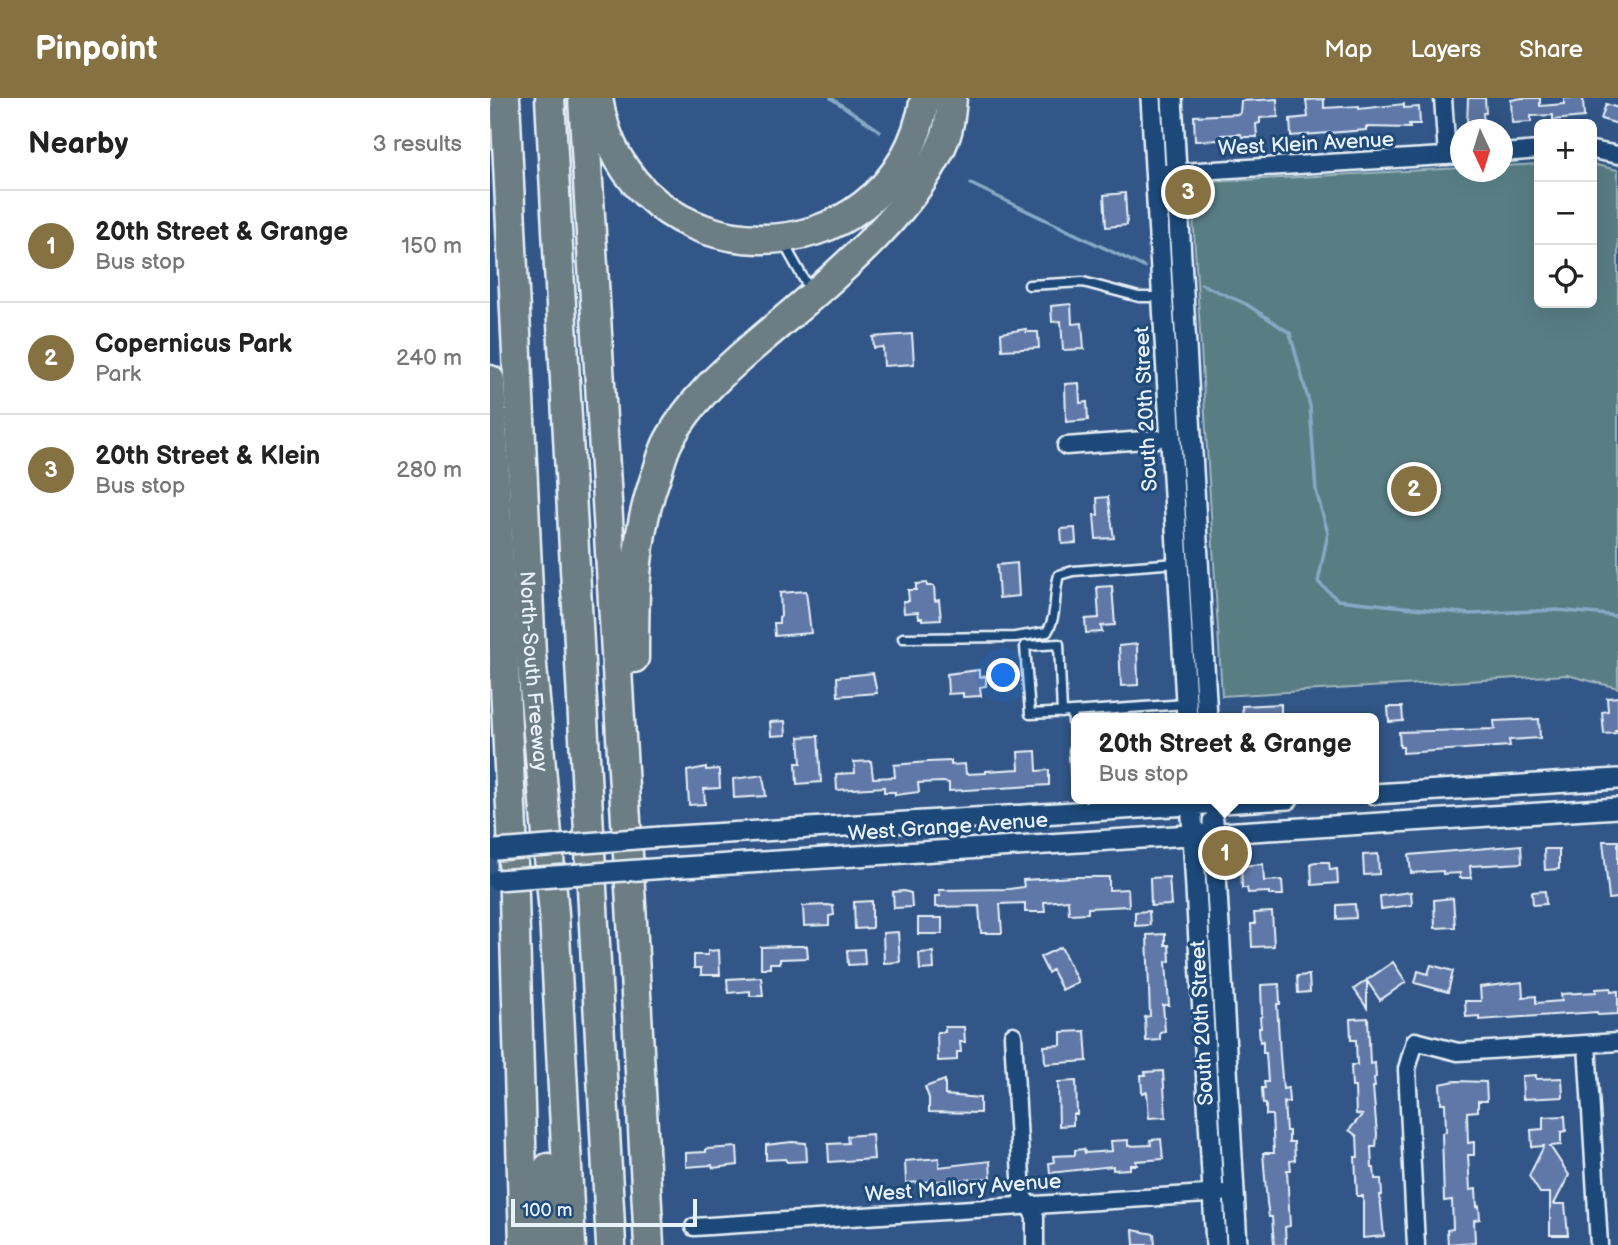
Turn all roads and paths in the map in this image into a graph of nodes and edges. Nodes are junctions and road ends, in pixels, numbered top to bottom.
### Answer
1 (505, 98) edge
2 (550, 98) edge
3 (583, 98) edge
4 (598, 98) edge
5 (925, 98) edge
6 (952, 98) edge
7 (1151, 98) edge
8 (1172, 98) edge
9 (1443, 98) edge
10 (1450, 135) edge
11 (1534, 150) edge
12 (1597, 151) edge
13 (1513, 152) edge
14 (1618, 155) edge
15 (1450, 156) edge
16 (1176, 173) junction
17 (1155, 174) junction
18 (782, 240) junction
19 (1029, 285) dead end
20 (812, 296) junction
21 (1162, 297) junction
22 (490, 380) edge
23 (1191, 437) junction
24 (1164, 439) junction
25 (1066, 446) dead end
26 (490, 466) edge
27 (497, 548) junction
28 (1178, 563) junction
29 (903, 638) dead end
30 (531, 654) junction
31 (1206, 692) junction
32 (1186, 705) edge
33 (1067, 712) junction
34 (1207, 713) edge
35 (1071, 732) edge
36 (1618, 779) edge
37 (1575, 781) junction
38 (1379, 794) edge
39 (1144, 804) edge
40 (1191, 804) edge
41 (1212, 804) edge
42 (1290, 804) edge
43 (1098, 806) edge
44 (1618, 808) edge
45 (1576, 811) junction
46 (1292, 828) junction
47 (777, 830) junction
48 (1214, 833) junction
49 (1193, 835) junction
50 (1106, 840) junction
51 (493, 850) edge
52 (778, 861) junction
53 (494, 880) edge
54 (1219, 912) junction
55 (1198, 913) junction
56 (634, 955) junction
57 (1013, 1035) dead end
58 (1618, 1042) edge
59 (1587, 1044) junction
60 (1234, 1192) junction
61 (1213, 1194) junction
62 (1028, 1205) junction
63 (694, 1227) dead end
64 (524, 1245) edge
65 (551, 1245) edge
66 (571, 1245) edge
67 (611, 1245) edge
68 (649, 1245) edge
69 (1035, 1245) edge
70 (1216, 1245) edge
71 (1237, 1245) edge
72 (1416, 1245) edge
73 (1599, 1245) edge

1 - 30 highway, North-South Freeway
2 - 67 highway, North-South Freeway
3 - 56 highway
4 - 18 highway
5 - 18 highway
6 - 20 highway
7 - 17 street, South 20th Street
8 - 16 street, South 20th Street
9 - 10 street
11 - 13 street
12 - 14 street
15 - 16 street, West Klein Avenue
16 - 17 street, West Klein Avenue
16 - 23 street, South 20th Street
17 - 21 street, South 20th Street
18 - 20 lane
19 - 21 lane
20 - 56 highway
21 - 24 street, South 20th Street
22 - 27 highway
23 - 24 lane
23 - 31 street, South 20th Street
24 - 25 street
24 - 28 street, South 20th Street
26 - 27 highway
27 - 64 highway
28 - 29 lane
28 - 32 street, South 20th Street
30 - 65 highway
30 - 66 highway, North-South Freeway
31 - 32 lane
31 - 34 street, South 20th Street
32 - 33 lane
33 - 33 lane
33 - 35 lane
36 - 37 street
37 - 38 street
37 - 45 street
39 - 43 street, West Grange Avenue
40 - 49 street, South 20th Street
41 - 48 street, South 20th Street
42 - 46 street
43 - 47 street, West Grange Avenue
43 - 50 street
44 - 45 street, West Grange Avenue
45 - 46 street, West Grange Avenue
46 - 48 street, West Grange Avenue
47 - 51 street, West Grange Avenue, bridge
47 - 52 street
48 - 49 street, West Grange Avenue
48 - 54 street, South 20th Street
49 - 50 street, West Grange Avenue
49 - 55 street, South 20th Street
50 - 52 street, West Grange Avenue
52 - 53 street, West Grange Avenue, bridge
54 - 55 lane
54 - 60 street, South 20th Street
55 - 61 street, South 20th Street
56 - 68 highway
57 - 62 street
58 - 59 street
59 - 72 street
59 - 73 street
60 - 61 street, West Mallory Avenue
60 - 71 street, South 20th Street
61 - 62 street, West Mallory Avenue
61 - 70 street, South 20th Street
62 - 63 street, West Mallory Avenue
62 - 69 street

